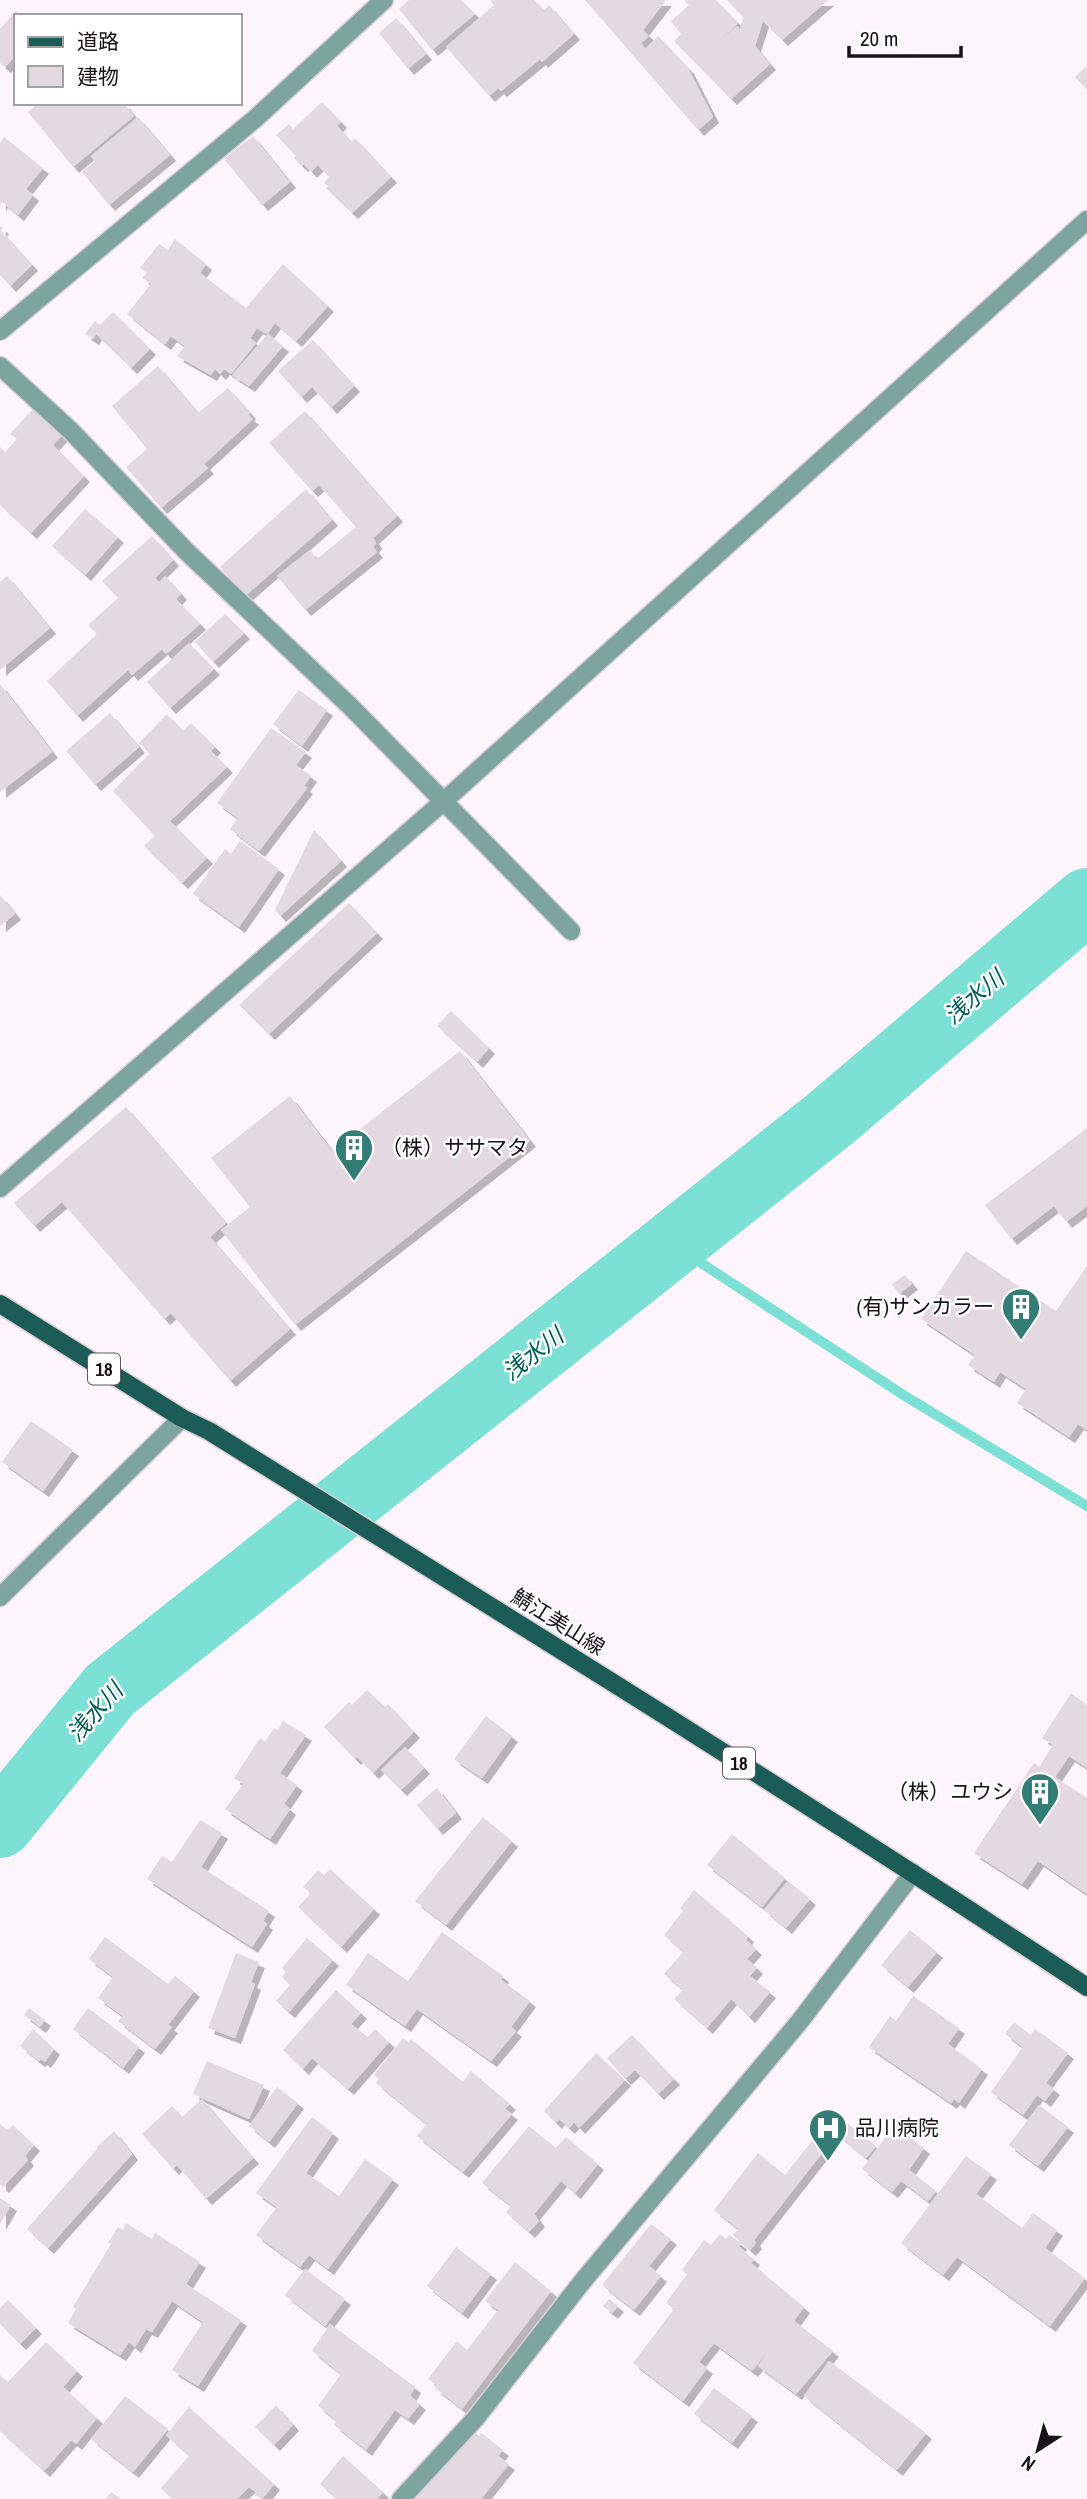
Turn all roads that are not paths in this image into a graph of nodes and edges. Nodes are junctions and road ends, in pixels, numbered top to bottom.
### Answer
1 (384, 0) edge
2 (1087, 220) edge
3 (0, 331) edge
4 (0, 366) edge
5 (444, 801) junction
6 (571, 931) dead end
7 (0, 1188) edge
8 (0, 1304) edge
9 (182, 1418) junction
10 (0, 1597) edge
11 (913, 1873) junction
12 (1087, 1987) edge
13 (401, 2499) edge

1 - 3 street
2 - 5 street
4 - 5 street
5 - 6 street
5 - 7 street
8 - 9 main road, 鯖江美山線 / 18
9 - 10 street
9 - 11 main road, 鯖江美山線 / 18
11 - 12 main road, 鯖江美山線 / 18
11 - 13 street

